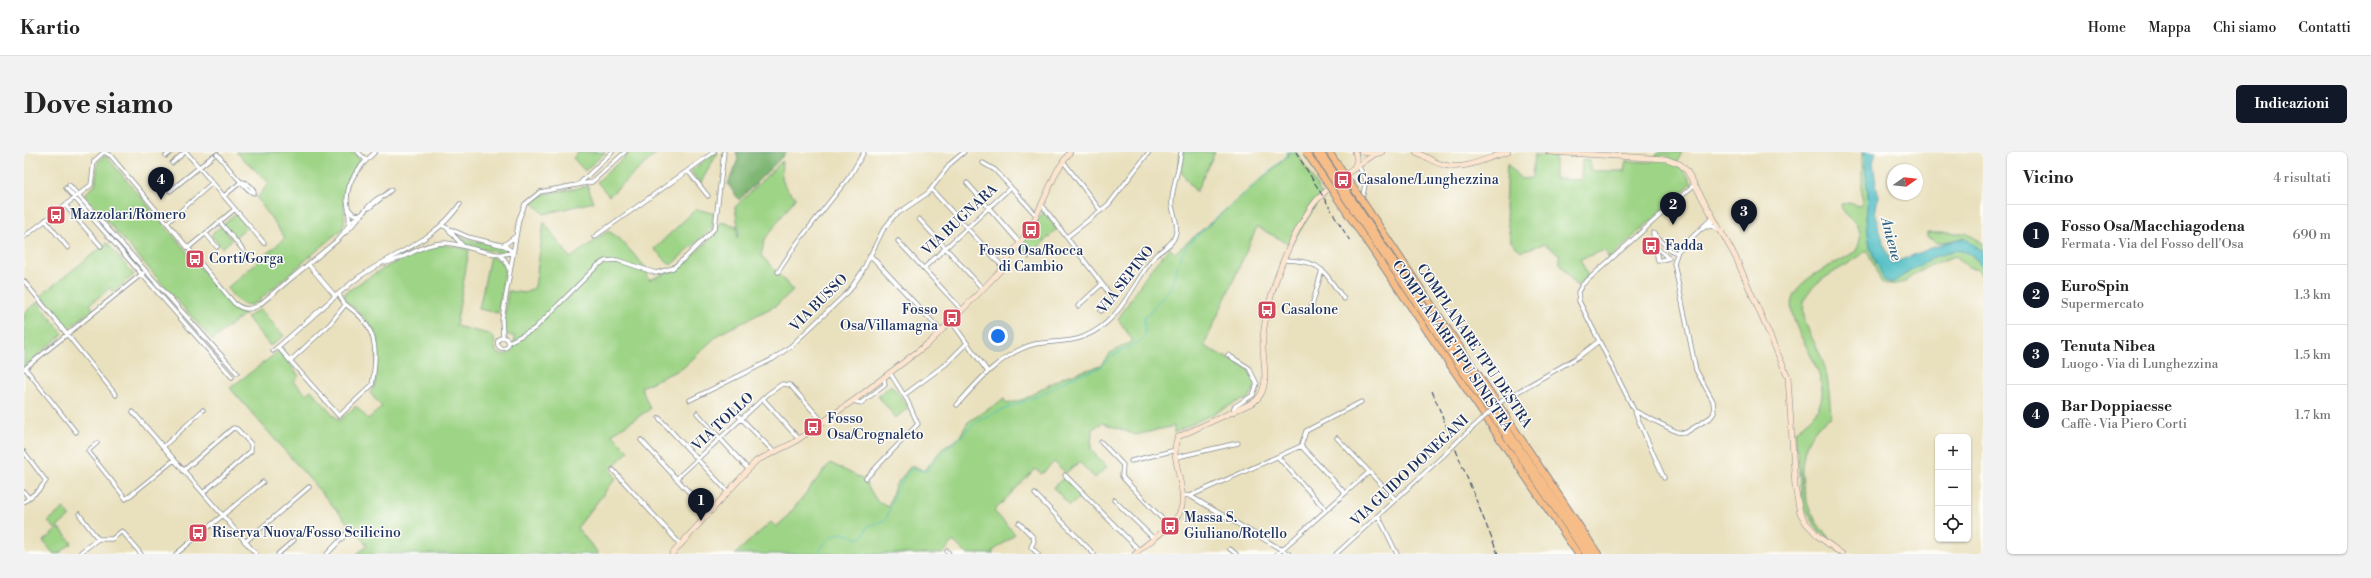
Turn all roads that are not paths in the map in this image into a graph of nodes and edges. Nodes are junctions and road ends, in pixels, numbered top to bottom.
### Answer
1 (104, 152) edge
2 (171, 152) edge
3 (186, 152) edge
4 (358, 152) edge
5 (375, 152) edge
6 (625, 152) edge
7 (714, 152) edge
8 (724, 152) edge
9 (864, 152) edge
10 (964, 152) edge
11 (1070, 152) edge
12 (1149, 152) edge
13 (1181, 152) edge
14 (1306, 152) edge
15 (1315, 152) edge
16 (1320, 152) edge
17 (1328, 152) edge
18 (1355, 152) edge
19 (1362, 152) edge
20 (1382, 152) edge
21 (1416, 152) edge
22 (1508, 152) edge
23 (1549, 152) edge
24 (611, 153) edge
25 (1578, 153) edge
26 (1375, 154) junction
27 (1607, 154) edge
28 (166, 156) dead end
29 (366, 160) junction
30 (616, 160) junction
31 (1356, 160) junction
32 (1063, 161) junction
33 (172, 163) dead end
34 (983, 163) dead end
35 (1358, 166) junction
36 (199, 167) junction
37 (688, 171) junction
38 (212, 183) junction
39 (967, 184) dead end
40 (1695, 184) junction
41 (69, 185) dead end
42 (578, 185) junction
43 (66, 188) dead end
44 (1010, 188) junction
45 (931, 189) junction
46 (390, 190) dead end
47 (170, 191) dead end
48 (78, 195) junction
49 (1363, 195) dead end
50 (224, 196) junction
51 (708, 196) dead end
52 (73, 198) junction
53 (460, 204) dead end
54 (1706, 204) junction
55 (65, 205) junction
56 (1042, 205) junction
57 (348, 208) junction
58 (988, 208) junction
59 (1355, 208) junction
60 (235, 210) junction
61 (1101, 211) junction
62 (363, 214) junction
63 (1037, 216) junction
64 (1714, 218) junction
65 (919, 219) dead end
66 (45, 220) junction
67 (220, 222) junction
68 (1707, 222) junction
69 (166, 223) junction
70 (349, 224) junction
71 (443, 226) junction
72 (1706, 227) junction
73 (967, 228) junction
74 (1721, 231) junction
75 (1698, 232) junction
76 (206, 234) junction
77 (516, 234) junction
78 (343, 235) junction
79 (24, 237) edge
80 (594, 237) dead end
81 (1067, 237) junction
82 (898, 241) dead end
83 (264, 243) dead end
84 (1020, 243) junction
85 (503, 245) junction
86 (1654, 245) junction
87 (101, 246) dead end
88 (463, 246) junction
89 (217, 247) dead end
90 (68, 248) dead end
91 (188, 248) junction
92 (945, 249) junction
93 (244, 251) dead end
94 (513, 252) junction
95 (1677, 253) junction
96 (499, 254) junction
97 (870, 255) junction
98 (1669, 258) junction
99 (1284, 260) junction
100 (1675, 261) junction
101 (308, 264) junction
102 (381, 264) junction
103 (924, 268) junction
104 (1002, 268) junction
105 (1322, 270) junction
106 (510, 272) junction
107 (778, 272) dead end
108 (143, 273) junction
109 (24, 281) edge
110 (1102, 284) junction
111 (983, 289) junction
112 (339, 293) junction
113 (335, 296) junction
114 (1344, 299) dead end
115 (345, 305) junction
116 (1078, 306) dead end
117 (1310, 309) dead end
118 (962, 310) junction
119 (1100, 311) dead end
120 (951, 321) junction
121 (941, 331) junction
122 (67, 334) junction
123 (503, 337) junction
124 (1599, 340) junction
125 (509, 342) junction
126 (966, 344) junction
127 (278, 347) junction
128 (214, 348) junction
129 (273, 351) dead end
130 (210, 352) junction
131 (1228, 355) dead end
132 (290, 361) junction
133 (25, 369) edge
134 (988, 372) junction
135 (237, 373) dead end
136 (890, 373) junction
137 (232, 377) dead end
138 (116, 394) dead end
139 (904, 395) junction
140 (763, 399) junction
141 (690, 400) dead end
142 (1361, 402) dead end
143 (957, 404) dead end
144 (732, 409) dead end
145 (202, 410) dead end
146 (1634, 410) junction
147 (133, 412) dead end
148 (697, 412) dead end
149 (1233, 413) junction
150 (659, 418) dead end
151 (742, 419) junction
152 (824, 422) junction
153 (76, 432) dead end
154 (1337, 438) dead end
155 (799, 439) junction
156 (641, 440) dead end
157 (721, 440) junction
158 (1101, 442) dead end
159 (97, 443) dead end
160 (1238, 443) dead end
161 (1301, 446) junction
162 (163, 447) junction
163 (1176, 450) junction
164 (24, 452) edge
165 (774, 452) junction
166 (1177, 457) junction
167 (1278, 457) junction
168 (174, 460) junction
169 (698, 460) junction
170 (1131, 460) dead end
171 (748, 469) junction
172 (613, 470) dead end
173 (184, 471) junction
174 (1368, 472) junction
175 (1065, 475) dead end
176 (866, 478) dead end
177 (1664, 478) dead end
178 (676, 479) junction
179 (263, 482) dead end
180 (309, 487) dead end
181 (24, 492) edge
182 (728, 492) junction
183 (203, 493) junction
184 (1345, 493) junction
185 (1035, 494) dead end
186 (1182, 495) junction
187 (1190, 496) junction
188 (29, 498) junction
189 (1394, 499) junction
190 (1114, 500) dead end
191 (24, 502) edge
192 (1325, 509) junction
193 (79, 514) dead end
194 (709, 514) junction
195 (222, 516) junction
196 (1378, 516) junction
197 (1019, 523) dead end
198 (1168, 525) junction
199 (347, 533) dead end
200 (1153, 538) junction
201 (98, 539) junction
202 (294, 540) dead end
203 (245, 542) junction
204 (681, 545) junction
205 (1230, 549) dead end
206 (1280, 549) junction
207 (1137, 552) edge
208 (676, 553) edge
209 (83, 554) edge
210 (141, 554) edge
211 (176, 554) edge
212 (256, 554) edge
213 (278, 554) edge
214 (326, 554) edge
215 (1038, 554) edge
216 (1094, 554) edge
217 (1236, 554) edge
218 (1278, 554) edge
219 (1289, 554) edge
220 (1336, 554) edge
221 (1397, 554) edge
222 (1578, 554) edge
223 (1586, 554) edge
224 (1591, 554) edge
225 (1598, 554) edge
226 (1842, 554) edge

1 - 48 street
1 - 69 street
2 - 28 street
3 - 33 street
3 - 36 street
4 - 29 street
5 - 29 street
6 - 30 street
7 - 37 street
8 - 125 street
9 - 107 street
10 - 45 street, VIA BUSSO
11 - 32 street
12 - 61 street
13 - 134 street, VIA SEPINO
14 - 59 highway, COMPLANARE TPU SINISTRA, bridge
15 - 59 highway, bridge
16 - 59 highway, bridge
17 - 59 highway, COMPLANARE TPU DESTRA, bridge
18 - 31 street
19 - 26 street
19 - 31 street
19 - 35 street
20 - 26 street
21 - 22 street
23 - 25 street
24 - 30 street
24 - 42 street
25 - 27 street
26 - 35 street
27 - 40 street
29 - 57 street
30 - 42 street
31 - 35 street
32 - 56 street
32 - 61 street
34 - 44 street
35 - 49 street
35 - 99 street
36 - 38 street
36 - 47 street
36 - 50 street
37 - 51 street
37 - 80 street
38 - 50 street
38 - 69 street
39 - 58 street
40 - 54 street
40 - 124 street
41 - 48 street
42 - 77 street
43 - 52 street
44 - 58 street, VIA BUGNARA
44 - 63 street
45 - 73 street
45 - 97 street, VIA BUSSO
46 - 62 street
48 - 52 street
48 - 108 street
50 - 60 street
52 - 55 street
52 - 108 street
53 - 71 street
54 - 64 street
54 - 68 street
55 - 66 street
55 - 87 street
56 - 63 street
56 - 81 street
57 - 62 street
57 - 70 street
58 - 73 street, VIA BUGNARA
58 - 84 street
59 - 222 highway, COMPLANARE TPU SINISTRA
59 - 223 highway
59 - 224 highway
59 - 225 highway, COMPLANARE TPU DESTRA
60 - 67 street
60 - 83 street
61 - 81 street
62 - 70 street
62 - 78 street
63 - 84 street
64 - 68 street
64 - 72 street
64 - 74 street
65 - 92 street
66 - 79 street
66 - 90 street
67 - 76 street
67 - 93 street
68 - 75 street
69 - 91 street
70 - 78 street
71 - 85 street
71 - 88 street
71 - 102 street
72 - 74 street
72 - 75 street
73 - 92 street, VIA BUGNARA
73 - 104 street
74 - 226 street
75 - 95 street
76 - 89 street
76 - 91 street
77 - 85 street
77 - 94 street
78 - 101 street
81 - 110 street
82 - 103 street
84 - 104 street
85 - 94 street
86 - 95 street
86 - 98 street
86 - 98 street
88 - 96 street
88 - 102 street
91 - 101 street
92 - 103 street, VIA BUGNARA
92 - 111 street
94 - 96 street
94 - 106 street
95 - 100 street
96 - 106 street
97 - 121 street
97 - 141 street, VIA BUSSO
98 - 100 street
99 - 105 street
99 - 149 street
100 - 146 street
101 - 113 street
102 - 112 street
103 - 118 street
104 - 111 street
105 - 114 street
105 - 117 street
106 - 123 street
108 - 122 street
108 - 128 street
108 - 130 street
109 - 122 street
110 - 116 street
110 - 119 street
111 - 118 street
112 - 113 street
112 - 115 street
113 - 127 street
115 - 132 street
115 - 132 street
118 - 120 street
120 - 121 street
120 - 126 street
121 - 136 street
122 - 133 street
122 - 138 street
123 - 125 street
123 - 125 street
124 - 146 street
124 - 189 street, VIA GUIDO DONEGANI, bridge
126 - 134 street
126 - 139 street
127 - 129 street
127 - 132 street
128 - 130 street
128 - 135 street
130 - 137 street
131 - 149 street
133 - 153 street
134 - 143 street, VIA SEPINO
136 - 139 street
136 - 152 street
139 - 176 street
140 - 151 street, VIA TOLLO
140 - 152 street, VIA TOLLO
140 - 155 street
142 - 161 street
144 - 151 street
145 - 162 street
146 - 177 street
147 - 162 street
148 - 157 street
149 - 163 street
150 - 169 street
151 - 157 street, VIA TOLLO
151 - 165 street
152 - 155 street
154 - 174 street
155 - 165 street
156 - 178 street
157 - 169 street, VIA TOLLO
157 - 171 street
158 - 198 street
159 - 168 street
160 - 166 street
161 - 167 street
161 - 184 street
162 - 168 street
163 - 166 street
163 - 170 street
164 - 188 street
165 - 171 street
166 - 186 street
167 - 187 street
167 - 192 street
168 - 173 street
169 - 178 street, VIA TOLLO
169 - 182 street
171 - 182 street
172 - 204 street
173 - 183 street
173 - 183 street
174 - 184 street
174 - 189 street
175 - 207 street
178 - 194 street
179 - 195 street
180 - 203 street
181 - 188 street
182 - 194 street
183 - 195 street
184 - 192 street
185 - 216 street
186 - 187 street
186 - 198 street
187 - 206 street
188 - 191 street
189 - 196 street, VIA GUIDO DONEGANI
190 - 200 street
192 - 206 street
193 - 201 street
194 - 204 street
195 - 203 street
195 - 211 street
196 - 220 street, VIA GUIDO DONEGANI
196 - 221 street
197 - 215 street
198 - 200 street
199 - 214 street
200 - 207 street
201 - 209 street
201 - 210 street
202 - 213 street
203 - 212 street
204 - 208 street
205 - 217 street
206 - 218 street
206 - 219 street

